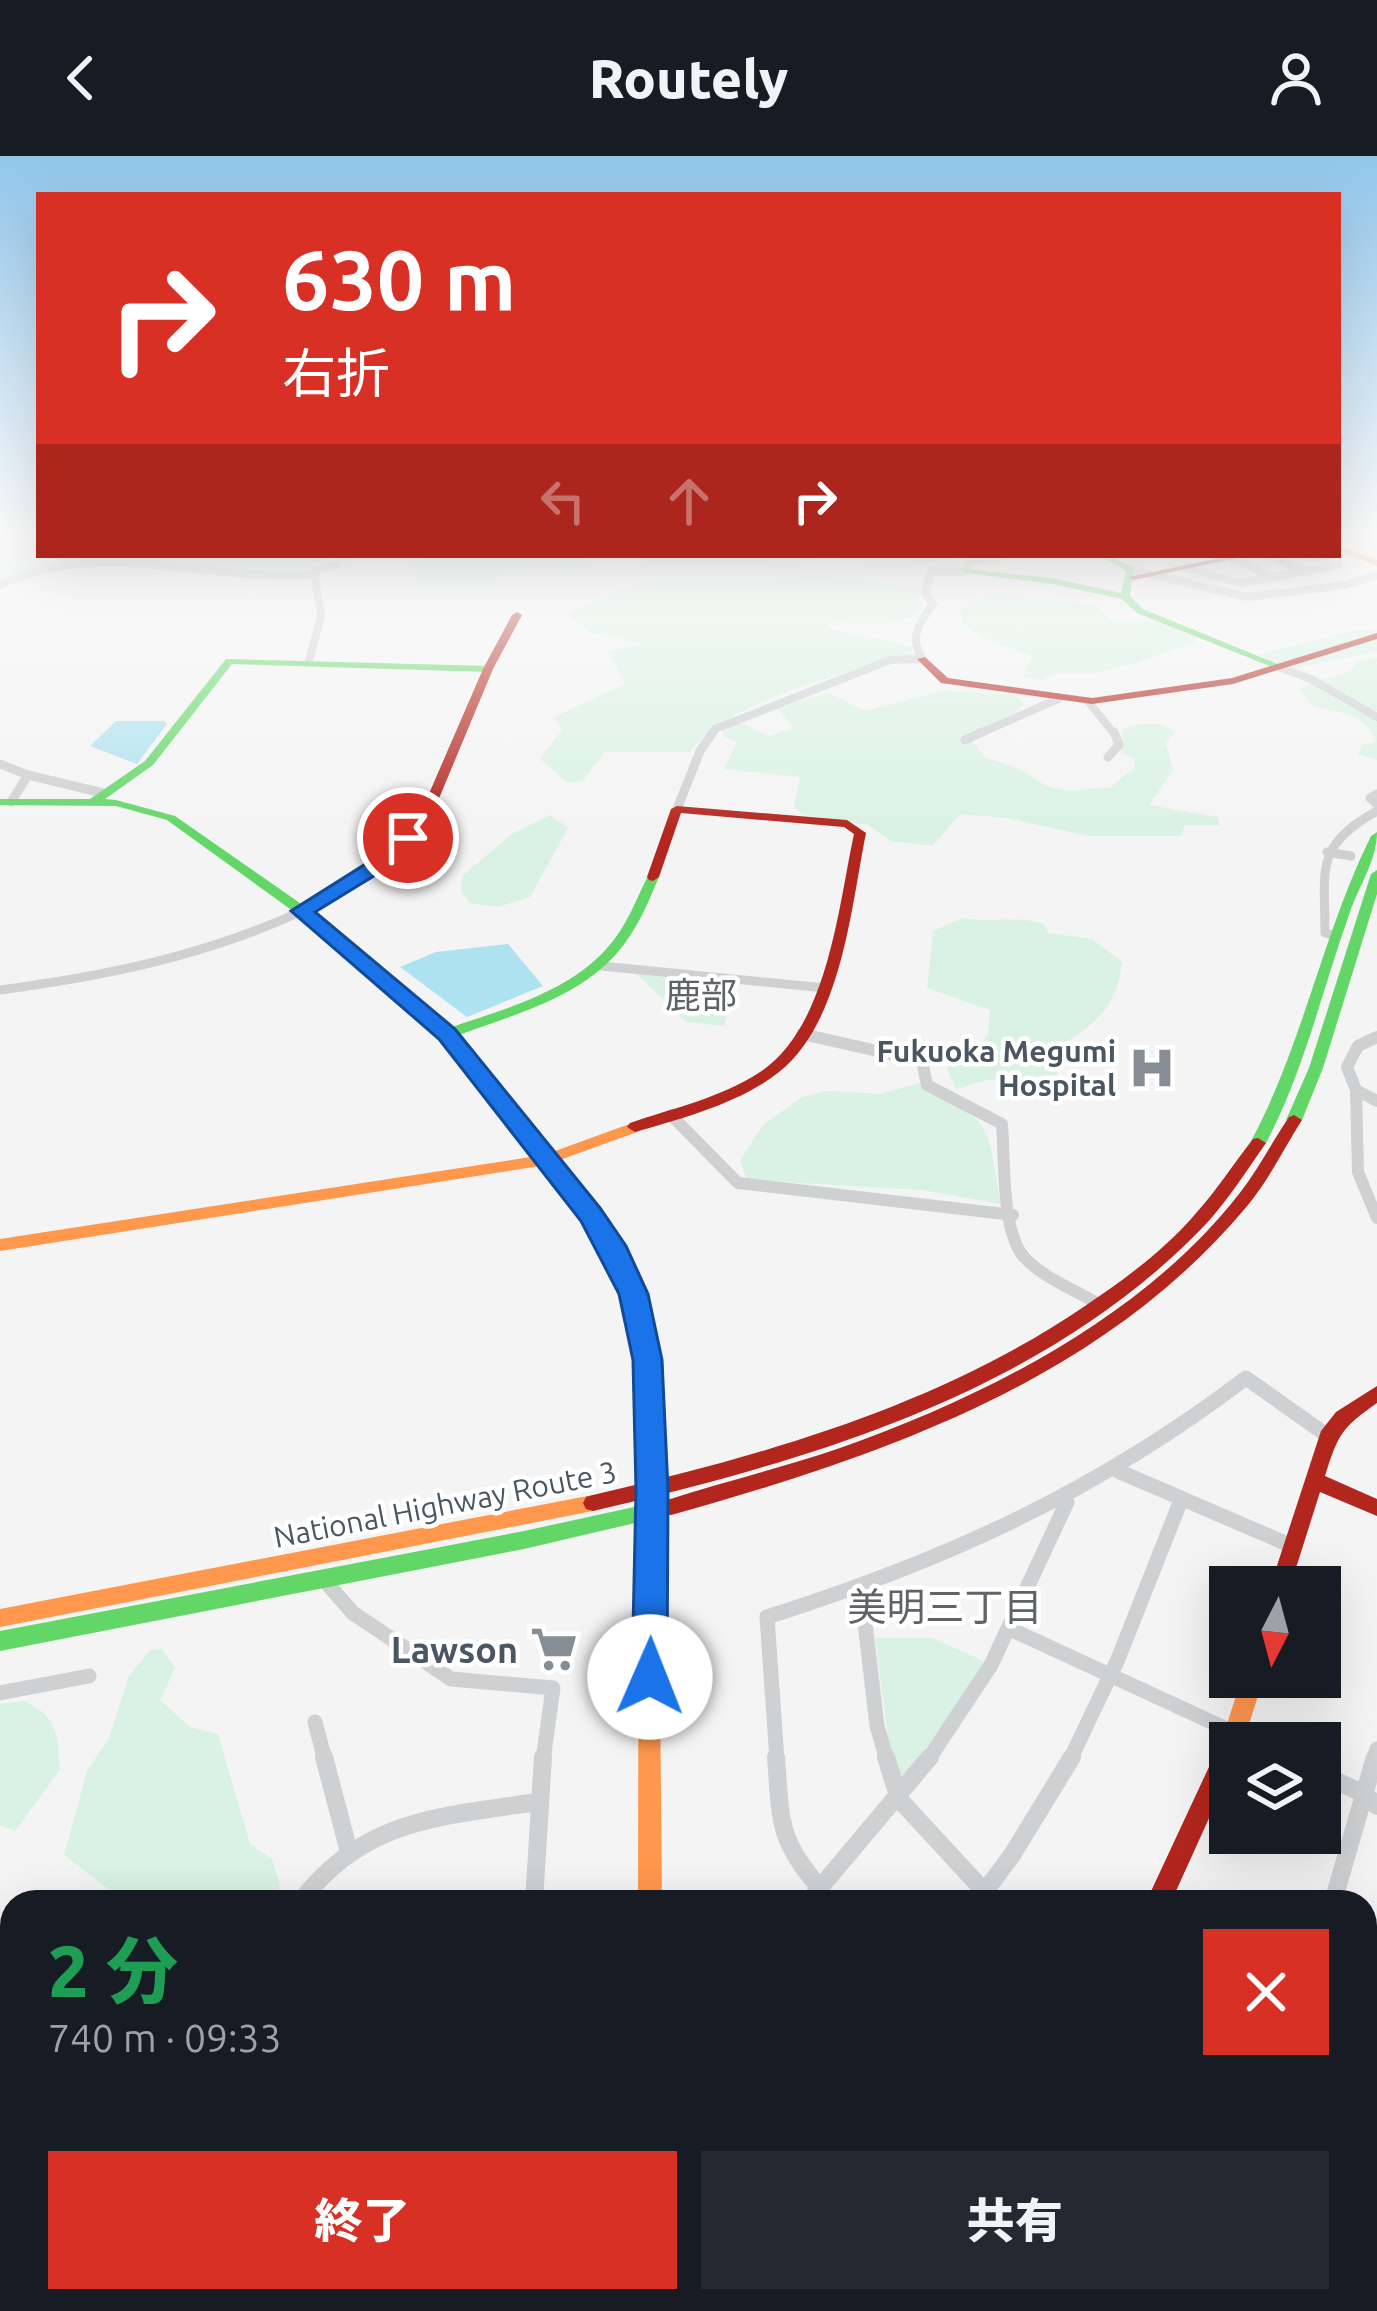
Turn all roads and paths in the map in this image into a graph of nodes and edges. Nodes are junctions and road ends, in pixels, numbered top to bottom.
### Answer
1 (318, 632) edge
2 (508, 632) edge
3 (915, 632) edge
4 (1191, 632) edge
5 (1377, 636) edge
6 (922, 659) junction
7 (309, 661) junction
8 (1281, 668) junction
9 (488, 669) junction
10 (1058, 699) junction
11 (1088, 701) junction
12 (1377, 717) edge
13 (964, 740) dead end
14 (1108, 757) dead end
15 (0, 764) edge
16 (28, 775) junction
17 (1377, 794) edge
18 (99, 797) junction
19 (5, 802) edge
20 (1377, 807) edge
21 (677, 809) junction
22 (0, 818) edge
23 (1377, 836) edge
24 (1328, 852) junction
25 (1351, 856) dead end
26 (1377, 874) edge
27 (302, 911) junction
28 (1337, 936) junction
29 (602, 966) junction
30 (826, 988) junction
31 (0, 990) edge
32 (447, 1034) junction
33 (802, 1034) junction
34 (1377, 1037) edge
35 (1356, 1090) junction
36 (1377, 1101) edge
37 (671, 1114) junction
38 (546, 1160) junction
39 (1012, 1215) junction
40 (1377, 1218) edge
41 (0, 1245) edge
42 (1098, 1304) junction
43 (1377, 1394) edge
44 (1328, 1436) junction
45 (1118, 1471) junction
46 (1313, 1480) junction
47 (652, 1490) junction
48 (1181, 1500) junction
49 (1068, 1501) junction
50 (1377, 1508) edge
51 (652, 1511) junction
52 (1292, 1546) junction
53 (1286, 1566) edge
54 (322, 1578) junction
55 (862, 1589) junction
56 (0, 1618) edge
57 (1010, 1629) junction
58 (0, 1641) edge
59 (89, 1676) dead end
60 (1113, 1677) junction
61 (0, 1693) edge
62 (315, 1722) dead end
63 (1209, 1729) edge
64 (1377, 1749) edge
65 (1341, 1784) edge
66 (899, 1798) junction
67 (1372, 1800) edge
68 (1209, 1801) edge
69 (538, 1802) junction
70 (347, 1848) junction
71 (310, 1890) edge
72 (534, 1890) edge
73 (650, 1890) edge
74 (811, 1890) edge
75 (818, 1890) edge
76 (978, 1890) edge
77 (990, 1890) edge
78 (1164, 1890) edge
79 (1338, 1890) edge

1 - 7 street
2 - 9 main road
3 - 6 street
4 - 8 main road
5 - 8 main road
6 - 10 main road
6 - 21 street
7 - 9 main road
7 - 18 main road
8 - 11 main road
8 - 12 street
9 - 27 main road
10 - 11 main road
10 - 13 street
11 - 14 street
15 - 16 street
16 - 18 street
16 - 19 street
17 - 20 street
18 - 19 main road
18 - 27 main road
19 - 22 main road
20 - 24 street
21 - 29 main road
21 - 30 main road
23 - 28 main road, National Highway Route 3
24 - 25 street
24 - 28 street
26 - 51 main road, National Highway Route 3
27 - 31 street
27 - 32 main road
28 - 42 main road, National Highway Route 3
29 - 30 street
29 - 32 main road
30 - 33 main road
32 - 38 main road
33 - 37 main road
33 - 39 street
34 - 35 street
35 - 36 street
35 - 40 street
37 - 38 main road
37 - 39 street
38 - 41 main road
38 - 47 main road
39 - 42 street
42 - 47 main road, National Highway Route 3
43 - 44 main road
44 - 45 street
44 - 46 main road
45 - 48 street
45 - 49 street
46 - 50 main road
46 - 52 main road
47 - 51 main road
47 - 56 main road, National Highway Route 3
48 - 52 street
48 - 60 street
49 - 55 street
49 - 57 street
51 - 54 main road, National Highway Route 3
51 - 73 main road
52 - 53 main road
54 - 58 main road, National Highway Route 3
54 - 69 street
55 - 66 street
55 - 74 street
57 - 60 street
57 - 66 street
59 - 61 street
60 - 63 street
60 - 77 street
62 - 70 street
64 - 67 street
65 - 67 street
66 - 75 street
66 - 76 street
67 - 79 street
68 - 78 main road
69 - 70 street
69 - 72 street
70 - 71 street

